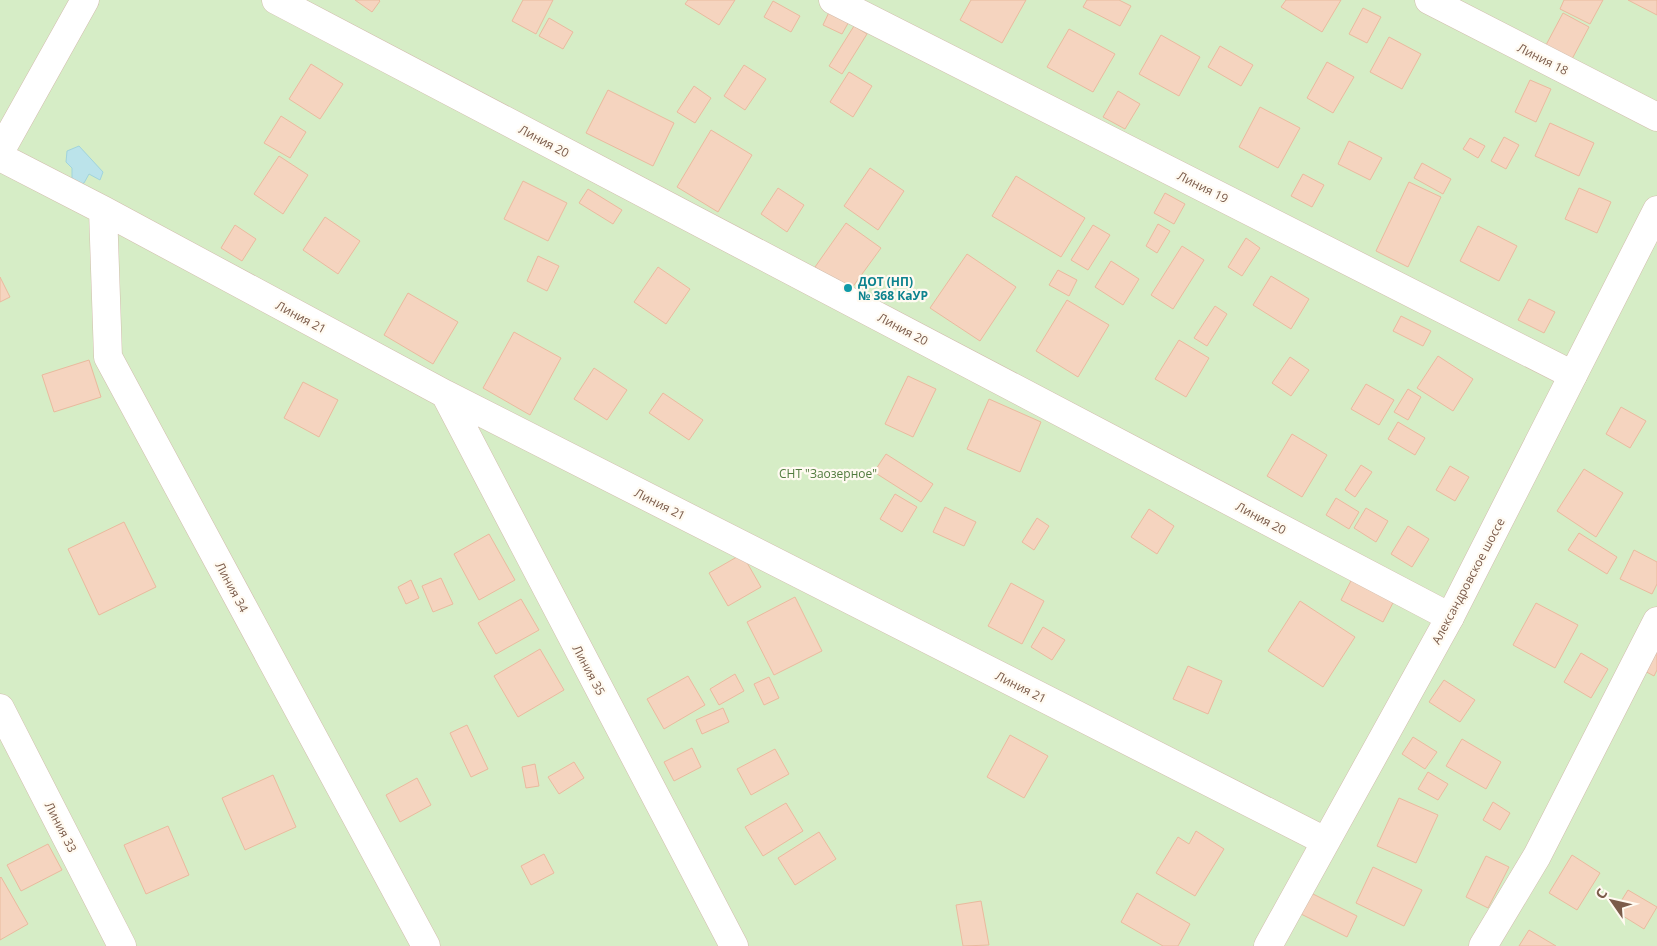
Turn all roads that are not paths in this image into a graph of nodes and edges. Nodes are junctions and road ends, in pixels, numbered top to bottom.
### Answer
1 (85, 0) edge
2 (276, 0) edge
3 (833, 0) edge
4 (1428, 0) edge
5 (1657, 118) edge
6 (0, 152) edge
7 (0, 157) edge
8 (103, 210) junction
9 (1657, 210) edge
10 (1573, 374) junction
11 (444, 394) junction
12 (1450, 617) junction
13 (1657, 622) edge
14 (0, 708) edge
15 (1325, 841) junction
16 (122, 946) edge
17 (426, 946) edge
18 (734, 946) edge
19 (1268, 946) edge
20 (1483, 946) edge

1 - 6 street
2 - 12 street, Линия 20
3 - 10 street, Линия 19
4 - 5 street, Линия 18
7 - 8 street, Линия 21
8 - 11 street, Линия 21
8 - 17 street, Линия 34
9 - 10 street, Александровское шоссе
10 - 12 street, Александровское шоссе
11 - 15 street, Линия 21
11 - 18 street, Линия 35
12 - 15 street, Александровское шоссе
13 - 20 street
14 - 16 street, Линия 33
15 - 19 street, Александровское шоссе

